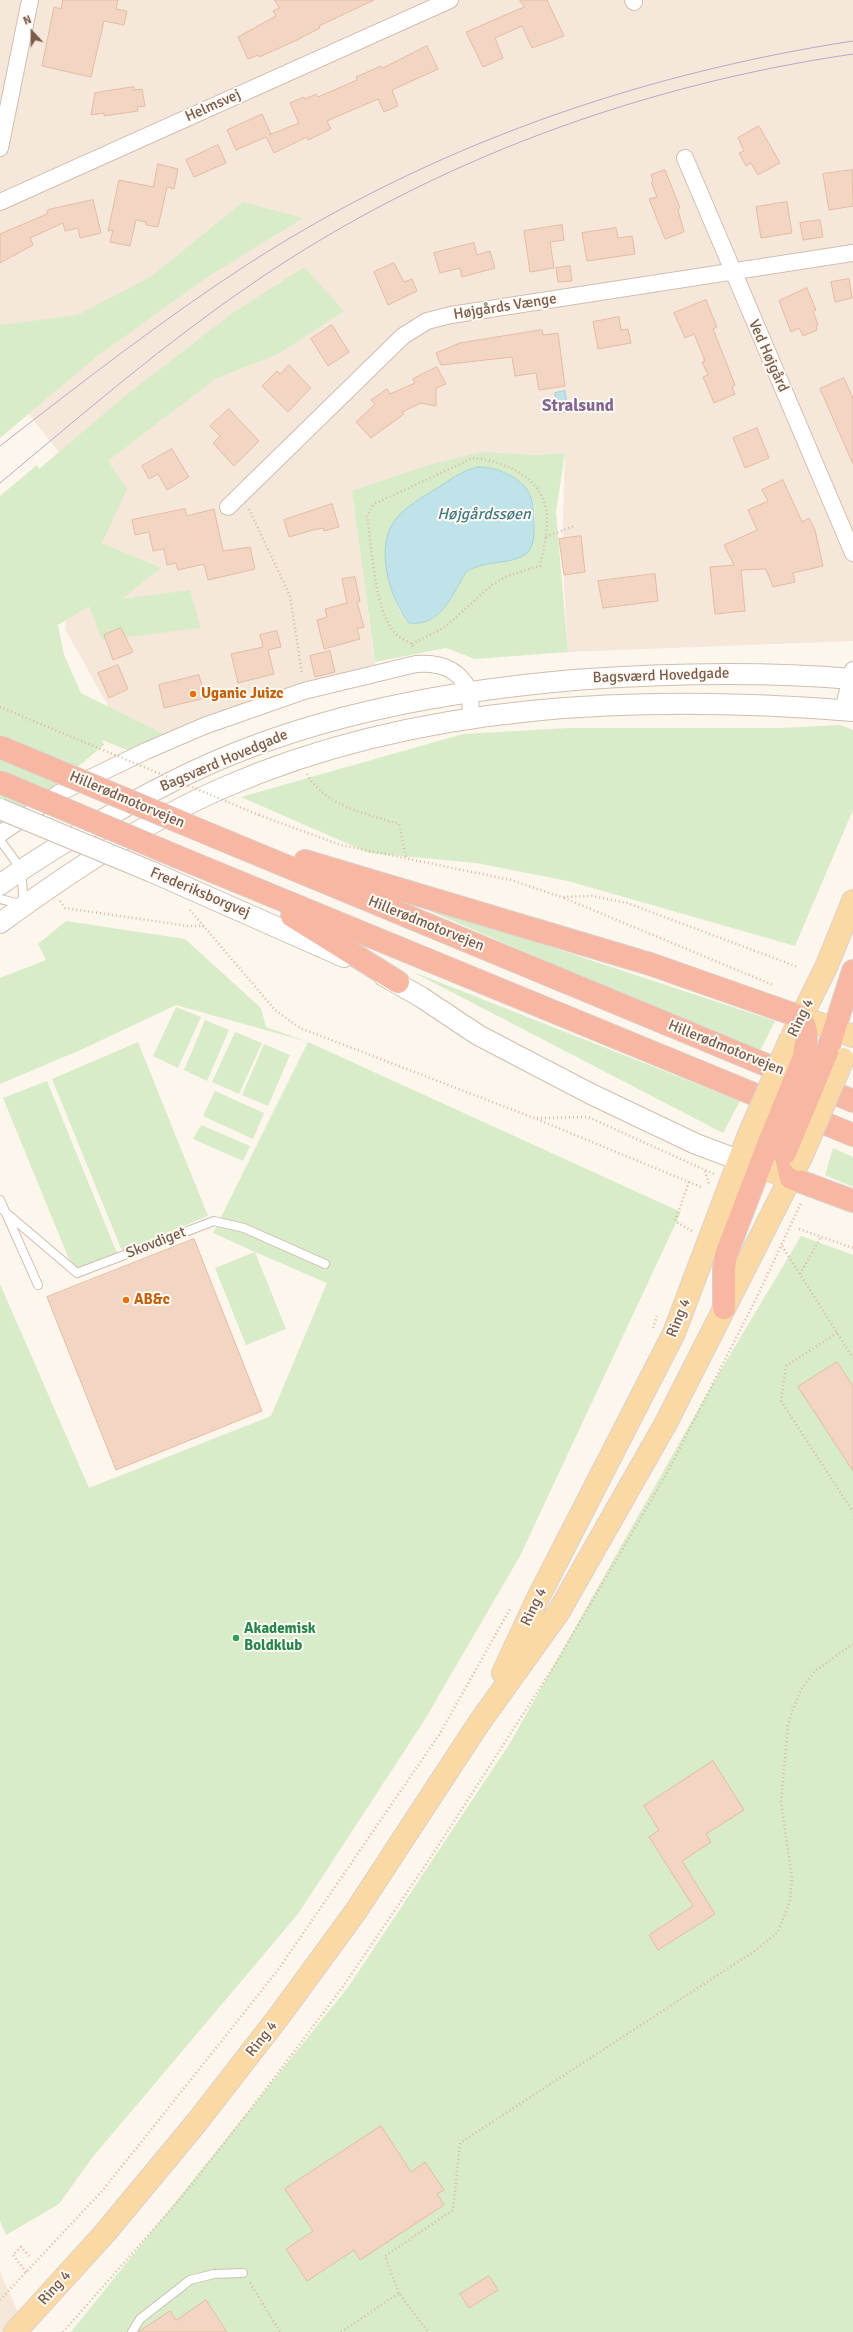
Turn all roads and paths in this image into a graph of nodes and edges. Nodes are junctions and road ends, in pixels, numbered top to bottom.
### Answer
1 (30, 0) edge
2 (450, 0) edge
3 (424, 5) edge
4 (0, 148) edge
5 (685, 158) dead end
6 (0, 202) edge
7 (853, 253) edge
8 (732, 271) junction
9 (244, 492) junction
10 (228, 507) dead end
11 (574, 526) dead end
12 (546, 537) junction
13 (853, 553) edge
14 (412, 644) junction
15 (416, 664) junction
16 (852, 676) edge
17 (304, 691) junction
18 (470, 691) junction
19 (0, 707) edge
20 (848, 710) edge
21 (470, 719) junction
22 (0, 747) edge
23 (300, 760) junction
24 (0, 782) edge
25 (0, 809) edge
26 (0, 834) edge
27 (216, 837) junction
28 (0, 840) edge
29 (406, 858) junction
30 (21, 869) junction
31 (237, 882) junction
32 (0, 885) edge
33 (51, 887) junction
34 (561, 897) junction
35 (0, 899) edge
36 (853, 900) edge
37 (24, 905) junction
38 (187, 906) dead end
39 (0, 923) edge
40 (204, 926) junction
41 (798, 967) dead end
42 (853, 971) edge
43 (398, 982) junction
44 (779, 987) dead end
45 (801, 1017) junction
46 (848, 1034) edge
47 (853, 1101) edge
48 (534, 1118) junction
49 (853, 1135) edge
50 (778, 1154) junction
51 (739, 1160) junction
52 (760, 1167) junction
53 (689, 1182) junction
54 (701, 1187) dead end
55 (710, 1187) dead end
56 (0, 1200) edge
57 (853, 1201) edge
58 (4, 1211) junction
59 (695, 1224) dead end
60 (799, 1229) dead end
61 (692, 1231) junction
62 (821, 1237) junction
63 (690, 1238) dead end
64 (782, 1246) dead end
65 (853, 1248) edge
66 (325, 1264) dead end
67 (800, 1274) junction
68 (38, 1285) dead end
69 (724, 1308) junction
70 (660, 1309) dead end
71 (652, 1330) dead end
72 (837, 1333) junction
73 (853, 1358) edge
74 (853, 1512) edge
75 (512, 1604) dead end
76 (853, 1644) edge
77 (479, 1723) junction
78 (29, 2256) dead end
79 (26, 2272) junction
80 (243, 2273) joint
81 (398, 2293) junction
82 (0, 2300) edge
83 (15, 2332) edge
84 (132, 2332) edge
85 (280, 2332) edge
86 (341, 2332) edge
87 (428, 2332) edge

1 - 4 street
2 - 3 street, Helmsvej
3 - 6 street, Helmsvej
5 - 8 street, Ved Højgård
7 - 8 street, Højgårds Vænge
8 - 9 street, Højgårds Vænge
8 - 13 street, Ved Højgård
9 - 10 street, Højgårds Vænge
9 - 17 path
11 - 12 path
12 - 14 path
12 - 14 path
14 - 15 path
15 - 17 street
15 - 18 street
16 - 18 street, Bagsværd Hovedgade
16 - 20 street
17 - 26 street
18 - 21 street
18 - 30 street, Bagsværd Hovedgade
19 - 29 path, bridge
20 - 21 street, Bagsværd Hovedgade
21 - 23 street, Bagsværd Hovedgade
22 - 27 highway, Hillerødmotorvejen, bridge
23 - 29 path
23 - 33 street, Bagsværd Hovedgade
24 - 31 highway, bridge
25 - 43 street, Frederiksborgvej, bridge
27 - 45 highway
27 - 47 highway, Hillerødmotorvejen
28 - 30 lane
29 - 34 path
30 - 32 street, Bagsværd Hovedgade
30 - 37 lane
31 - 43 highway
31 - 49 highway
33 - 37 street, Bagsværd Hovedgade
33 - 40 path
34 - 41 path
34 - 44 path
35 - 37 lane
36 - 45 main road, Ring 4
37 - 39 street
38 - 40 path
40 - 48 path
42 - 46 highway
43 - 51 street, Frederiksborgvej
45 - 46 main road
45 - 50 highway, bridge
46 - 50 highway, bridge
48 - 53 path
48 - 55 path
50 - 51 main road, Ring 4
50 - 52 highway
50 - 52 main road
50 - 57 highway
50 - 69 main road, Ring 4
51 - 52 main road
51 - 77 main road, Ring 4
52 - 69 highway
53 - 54 path
53 - 61 path
56 - 58 lane, Skovdiget
58 - 66 lane, Skovdiget
58 - 68 lane, Skovdiget
59 - 61 path
60 - 62 path
61 - 63 path
62 - 65 path
62 - 67 path
64 - 67 path
67 - 72 path
69 - 77 main road, Ring 4
70 - 71 path
72 - 73 path
72 - 74 path
75 - 79 path
76 - 81 path
77 - 83 main road, Ring 4
78 - 79 path
79 - 82 path
80 - 84 lane
80 - 85 path
81 - 86 path
81 - 87 path

